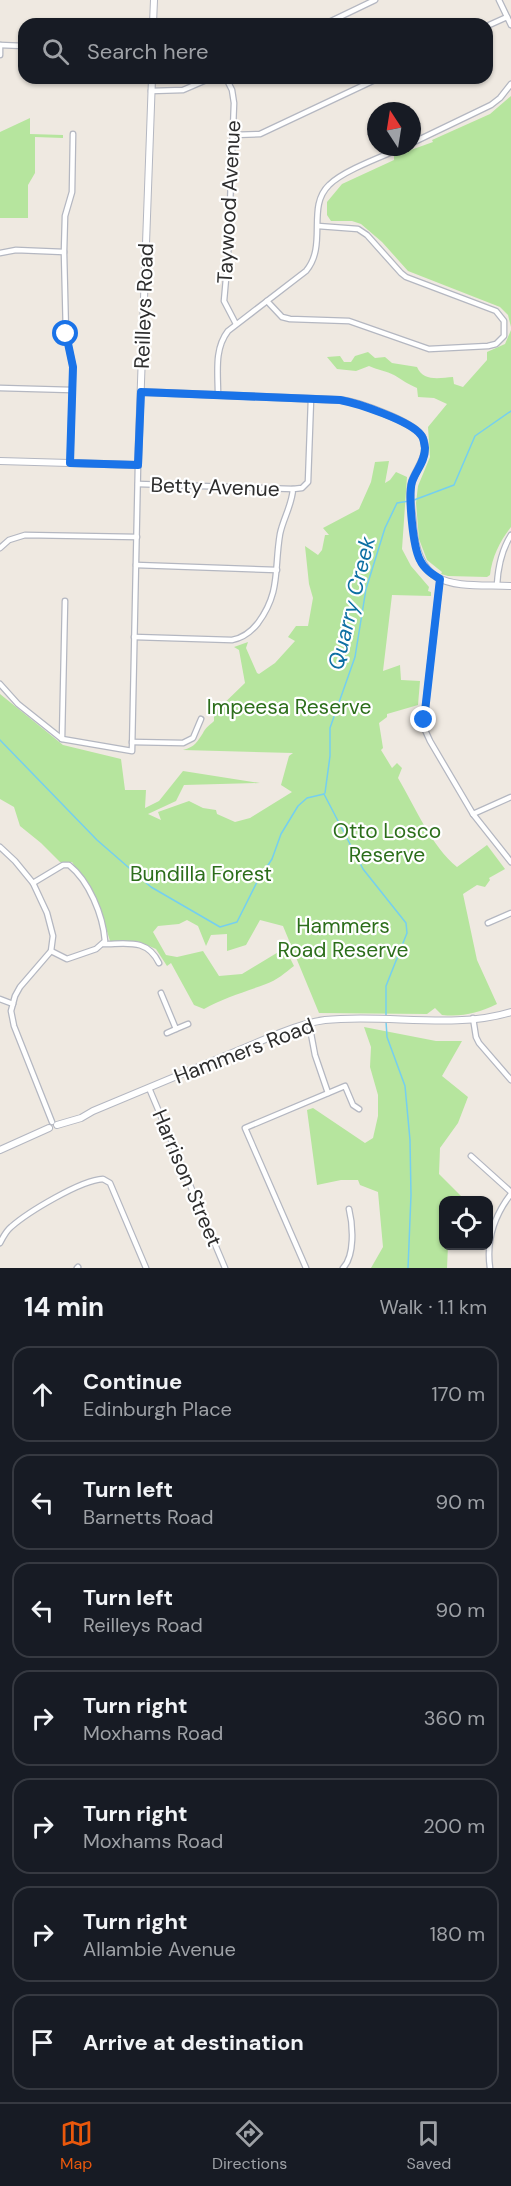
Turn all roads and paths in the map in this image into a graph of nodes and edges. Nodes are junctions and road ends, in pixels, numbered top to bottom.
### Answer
1 (154, 0) edge
2 (375, 0) edge
3 (499, 0) edge
4 (507, 17) junction
5 (153, 18) edge
6 (338, 18) edge
7 (493, 24) edge
8 (511, 26) edge
9 (0, 45) edge
10 (18, 46) edge
11 (0, 55) edge
12 (152, 84) edge
13 (197, 84) edge
14 (229, 84) edge
15 (366, 84) edge
16 (511, 84) edge
17 (151, 91) junction
18 (73, 134) dead end
19 (233, 135) junction
20 (421, 139) edge
21 (386, 156) edge
22 (318, 226) junction
23 (64, 252) junction
24 (0, 253) edge
25 (267, 300) junction
26 (236, 324) junction
27 (0, 388) edge
28 (72, 390) junction
29 (141, 392) junction
30 (218, 395) junction
31 (310, 399) junction
32 (0, 462) edge
33 (70, 463) junction
34 (138, 465) junction
35 (138, 484) junction
36 (293, 489) junction
37 (511, 535) edge
38 (136, 537) junction
39 (0, 548) edge
40 (136, 565) junction
41 (278, 570) junction
42 (440, 579) junction
43 (497, 585) junction
44 (511, 586) edge
45 (64, 601) dead end
46 (134, 637) junction
47 (0, 684) edge
48 (201, 720) dead end
49 (62, 739) junction
50 (132, 742) junction
51 (511, 797) edge
52 (473, 814) junction
53 (0, 847) edge
54 (511, 862) edge
55 (33, 883) junction
56 (511, 913) edge
57 (488, 923) dead end
58 (103, 944) junction
59 (51, 951) junction
60 (159, 963) dead end
61 (161, 993) dead end
62 (0, 999) edge
63 (13, 1004) junction
64 (511, 1012) edge
65 (473, 1018) junction
66 (309, 1023) junction
67 (188, 1024) dead end
68 (176, 1029) junction
69 (167, 1033) dead end
70 (511, 1080) edge
71 (149, 1088) junction
72 (328, 1092) junction
73 (359, 1109) dead end
74 (53, 1125) junction
75 (0, 1150) edge
76 (471, 1156) dead end
77 (511, 1193) edge
78 (349, 1209) dead end
79 (0, 1243) edge
80 (146, 1268) edge
81 (225, 1268) edge
82 (306, 1268) edge
83 (343, 1268) edge
84 (490, 1268) edge

1 - 5 street
2 - 6 street
3 - 4 street
4 - 7 street
4 - 8 street
9 - 10 street
9 - 11 street
12 - 17 street, Reilleys Road
13 - 17 street
14 - 19 street, Taywood Avenue
15 - 19 street
16 - 20 street
17 - 29 street, Reilleys Road
18 - 23 street
19 - 26 street, Taywood Avenue
21 - 22 street
22 - 25 street
22 - 25 street
23 - 24 street
23 - 28 street
25 - 26 street
26 - 30 street
27 - 28 street
28 - 33 street
29 - 30 street
29 - 34 street, Reilleys Road
30 - 31 street
31 - 36 street
31 - 42 street
32 - 33 street
33 - 34 street
34 - 35 street, Reilleys Road
35 - 36 street, Betty Avenue
35 - 38 street, Reilleys Road
36 - 41 street
37 - 43 street
38 - 39 street
38 - 40 street, Reilleys Road
40 - 41 street
40 - 46 street, Reilleys Road
41 - 46 street
42 - 43 street
42 - 52 street
43 - 44 street
45 - 49 street
46 - 50 street, Reilleys Road
47 - 49 street
48 - 50 street
49 - 50 street, Reilleys Road
51 - 52 street
52 - 54 street
53 - 55 street
55 - 58 street
55 - 59 street
56 - 57 street
58 - 59 street
58 - 60 street
59 - 63 street
61 - 68 street
62 - 63 street
63 - 74 street
64 - 65 street, Hammers Road
65 - 66 street, Hammers Road
65 - 70 street
66 - 71 street, Hammers Road
66 - 72 street
67 - 68 street
68 - 69 street
71 - 74 street, Hammers Road
71 - 81 street, Harrison Street
72 - 73 street
72 - 82 street
74 - 75 street, Hammers Road
76 - 77 street
77 - 84 street
78 - 83 street
79 - 80 street

